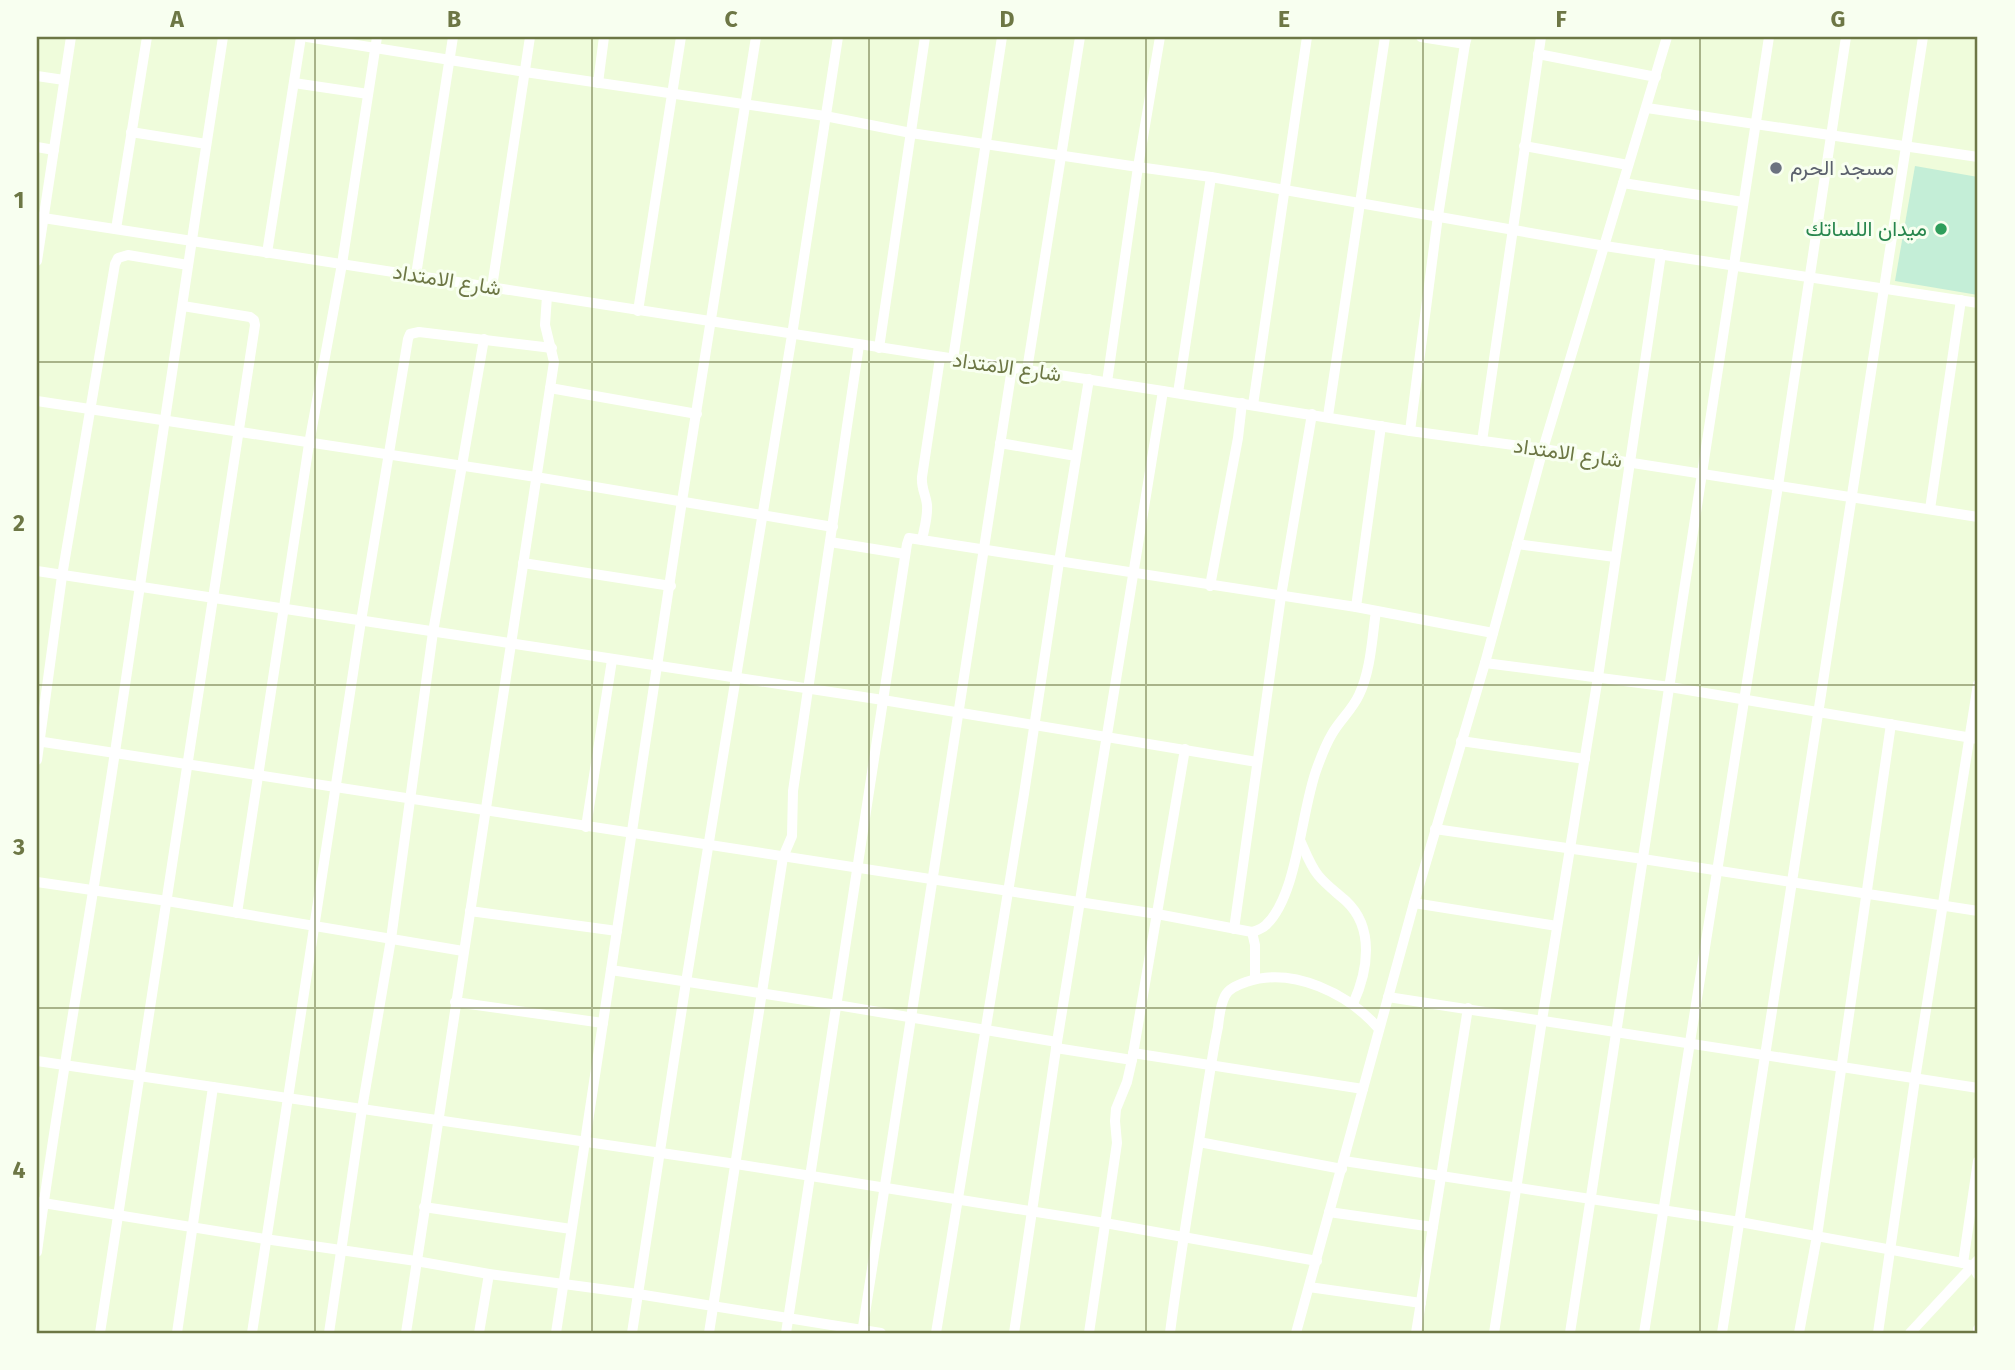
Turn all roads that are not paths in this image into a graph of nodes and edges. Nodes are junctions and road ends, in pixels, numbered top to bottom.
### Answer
1 (71, 37) edge
2 (147, 37) edge
3 (223, 37) edge
4 (301, 37) edge
5 (307, 37) edge
6 (453, 37) edge
7 (530, 37) edge
8 (604, 37) edge
9 (681, 37) edge
10 (756, 37) edge
11 (838, 37) edge
12 (925, 37) edge
13 (1002, 37) edge
14 (1080, 37) edge
15 (1160, 37) edge
16 (1307, 37) edge
17 (1385, 37) edge
18 (1421, 37) edge
19 (1541, 37) edge
20 (1667, 37) edge
21 (1769, 37) edge
22 (1846, 37) edge
23 (1923, 37) edge
24 (1466, 41) edge
25 (377, 42) edge
26 (1538, 54) junction
27 (449, 59) junction
28 (525, 72) junction
29 (37, 76) edge
30 (1656, 77) junction
31 (64, 80) junction
32 (293, 83) junction
33 (598, 83) junction
34 (368, 94) junction
35 (672, 94) junction
36 (746, 105) junction
37 (1647, 108) junction
38 (825, 116) junction
39 (1754, 124) junction
40 (131, 132) junction
41 (911, 132) junction
42 (1831, 134) junction
43 (206, 144) junction
44 (986, 145) junction
45 (1524, 146) junction
46 (1906, 146) junction
47 (37, 147) edge
48 (54, 150) junction
49 (1061, 156) junction
50 (1978, 156) edge
51 (1628, 165) junction
52 (1138, 167) junction
53 (1211, 177) junction
54 (1623, 183) junction
55 (1285, 190) junction
56 (1742, 202) junction
57 (1360, 203) junction
58 (1438, 216) junction
59 (40, 218) edge
60 (116, 229) junction
61 (1513, 229) junction
62 (191, 241) junction
63 (1605, 246) junction
64 (267, 253) junction
65 (1661, 254) junction
66 (37, 261) edge
67 (342, 264) junction
68 (1733, 264) junction
69 (188, 265) junction
70 (416, 275) junction
71 (1810, 276) junction
72 (492, 287) junction
73 (1884, 289) junction
74 (547, 296) junction
75 (1961, 300) junction
76 (1978, 303) edge
77 (183, 306) junction
78 (638, 311) junction
79 (712, 322) junction
80 (792, 335) junction
81 (484, 340) junction
82 (859, 345) junction
83 (552, 348) junction
84 (878, 348) junction
85 (940, 358) junction
86 (954, 359) junction
87 (1012, 368) junction
88 (1027, 370) junction
89 (1089, 379) junction
90 (1107, 382) junction
91 (550, 388) junction
92 (1163, 391) junction
93 (1178, 393) junction
94 (37, 401) edge
95 (1248, 404) junction
96 (90, 410) junction
97 (697, 414) junction
98 (1312, 414) junction
99 (1328, 416) junction
100 (163, 421) junction
101 (1381, 426) junction
102 (1410, 431) junction
103 (239, 432) junction
104 (1482, 441) junction
105 (1000, 443) junction
106 (309, 444) junction
107 (1544, 449) junction
108 (387, 456) junction
109 (1076, 456) junction
110 (1629, 463) junction
111 (461, 467) junction
112 (1703, 474) junction
113 (536, 477) junction
114 (1778, 486) junction
115 (1853, 497) junction
116 (682, 501) junction
117 (1930, 509) junction
118 (763, 515) junction
119 (1978, 517) edge
120 (832, 527) junction
121 (922, 540) junction
122 (830, 542) junction
123 (1517, 544) junction
124 (982, 550) junction
125 (905, 554) junction
126 (1615, 557) junction
127 (1059, 562) junction
128 (523, 563) junction
129 (37, 571) edge
130 (1134, 573) junction
131 (62, 576) junction
132 (671, 586) junction
133 (1210, 586) junction
134 (138, 587) junction
135 (1282, 596) junction
136 (212, 598) junction
137 (1356, 607) junction
138 (284, 609) junction
139 (1376, 611) junction
140 (361, 621) junction
141 (433, 632) junction
142 (1493, 633) junction
143 (511, 644) junction
144 (612, 660) junction
145 (1485, 663) junction
146 (658, 667) junction
147 (1598, 677) junction
148 (735, 678) junction
149 (1978, 684) edge
150 (1670, 687) junction
151 (808, 689) junction
152 (1744, 699) junction
153 (883, 700) junction
154 (1818, 711) junction
155 (958, 713) junction
156 (1891, 724) junction
157 (1035, 725) junction
158 (1107, 737) junction
159 (1974, 738) edge
160 (38, 741) edge
161 (1461, 741) junction
162 (1185, 750) junction
163 (115, 753) junction
164 (1585, 759) junction
165 (37, 760) edge
166 (1257, 762) junction
167 (188, 765) junction
168 (259, 776) junction
169 (335, 788) junction
170 (410, 799) junction
171 (485, 811) junction
172 (586, 827) junction
173 (1436, 829) junction
174 (632, 834) junction
175 (1300, 840) junction
176 (708, 845) junction
177 (1571, 848) junction
178 (783, 857) junction
179 (1643, 859) junction
180 (858, 868) junction
181 (1716, 870) junction
182 (932, 880) junction
183 (37, 882) edge
184 (1791, 883) junction
185 (93, 891) junction
186 (1008, 892) junction
187 (1867, 895) junction
188 (167, 901) junction
189 (1080, 902) junction
190 (1414, 903) junction
191 (1942, 906) junction
192 (470, 911) junction
193 (1978, 911) edge
194 (237, 913) junction
195 (1157, 914) junction
196 (314, 926) junction
197 (1557, 926) junction
198 (1234, 929) junction
199 (617, 931) junction
200 (1252, 932) junction
201 (391, 939) junction
202 (463, 951) junction
203 (611, 970) junction
204 (1255, 979) junction
205 (686, 982) junction
206 (761, 994) junction
207 (1388, 997) junction
208 (456, 1003) junction
209 (1353, 1004) junction
210 (837, 1005) junction
211 (1468, 1008) junction
212 (911, 1018) junction
213 (1542, 1020) junction
214 (603, 1023) junction
215 (1379, 1029) junction
216 (985, 1030) junction
217 (1615, 1032) junction
218 (1690, 1043) junction
219 (1057, 1045) junction
220 (1764, 1055) junction
221 (1133, 1056) junction
222 (37, 1061) edge
223 (64, 1065) junction
224 (1211, 1066) junction
225 (1841, 1067) junction
226 (140, 1076) junction
227 (1916, 1079) junction
228 (213, 1087) junction
229 (1978, 1088) edge
230 (1363, 1089) junction
231 (287, 1098) junction
232 (362, 1109) junction
233 (438, 1120) junction
234 (584, 1141) junction
235 (1199, 1142) junction
236 (659, 1152) junction
237 (1978, 1161) edge
238 (736, 1164) junction
239 (1343, 1165) junction
240 (808, 1176) junction
241 (1441, 1176) junction
242 (885, 1187) junction
243 (1516, 1188) junction
244 (957, 1198) junction
245 (1590, 1199) junction
246 (40, 1202) edge
247 (424, 1207) junction
248 (1031, 1210) junction
249 (1664, 1211) junction
250 (1329, 1212) junction
251 (118, 1215) junction
252 (1740, 1222) junction
253 (1105, 1223) junction
254 (1433, 1227) junction
255 (192, 1228) junction
256 (571, 1229) junction
257 (1182, 1236) junction
258 (1817, 1236) junction
259 (265, 1239) junction
260 (1891, 1250) junction
261 (340, 1251) junction
262 (37, 1252) edge
263 (416, 1261) junction
264 (1317, 1261) junction
265 (1973, 1266) edge
266 (489, 1273) junction
267 (563, 1283) junction
268 (1309, 1287) junction
269 (638, 1294) junction
270 (1421, 1303) junction
271 (714, 1306) junction
272 (788, 1319) junction
273 (863, 1332) edge
274 (100, 1333) edge
275 (177, 1333) edge
276 (252, 1333) edge
277 (329, 1333) edge
278 (406, 1333) edge
279 (479, 1333) edge
280 (556, 1333) edge
281 (632, 1333) edge
282 (709, 1333) edge
283 (786, 1333) edge
284 (881, 1333) edge
285 (936, 1333) edge
286 (1014, 1333) edge
287 (1089, 1333) edge
288 (1170, 1333) edge
289 (1296, 1333) edge
290 (1416, 1333) edge
291 (1494, 1333) edge
292 (1570, 1333) edge
293 (1644, 1333) edge
294 (1722, 1333) edge
295 (1799, 1333) edge
296 (1878, 1333) edge
297 (1910, 1333) edge

1 - 31 street
2 - 40 street
3 - 43 street
4 - 32 street
5 - 25 street
6 - 27 street
7 - 28 street
8 - 33 street
9 - 35 street
10 - 36 street
11 - 38 street
12 - 41 street
13 - 44 street
14 - 49 street
15 - 52 street
16 - 55 street
17 - 57 street
18 - 24 street
19 - 26 street
20 - 30 street
21 - 39 street
22 - 42 street
23 - 46 street
24 - 58 street
25 - 27 street
25 - 34 street
26 - 30 street
26 - 45 street
27 - 28 street
27 - 70 street
28 - 33 street
28 - 72 street
29 - 31 street
30 - 37 street
31 - 48 street
32 - 34 street
32 - 64 street
33 - 35 street
34 - 67 street
35 - 36 street
35 - 78 street
36 - 38 street
36 - 79 street
37 - 39 street
37 - 51 street
38 - 41 street
38 - 80 street
39 - 42 street
39 - 56 street
40 - 43 street
40 - 60 street
41 - 44 street
41 - 84 street
42 - 46 street
42 - 71 street
43 - 62 street
44 - 49 street
44 - 86 street
45 - 51 street
45 - 61 street
46 - 50 street
46 - 73 street
47 - 48 street
48 - 59 street
49 - 52 street
49 - 88 street
51 - 54 street
52 - 53 street
52 - 90 street
53 - 55 street
53 - 93 street
54 - 56 street
54 - 63 street
55 - 57 street
55 - 95 street
56 - 68 street
57 - 58 street
57 - 99 street
58 - 61 street
58 - 102 street
59 - 60 street, شارع الامتداد
59 - 66 street
60 - 62 street, شارع الامتداد
61 - 63 street
61 - 104 street
62 - 64 street, شارع الامتداد
62 - 69 street
63 - 65 street
63 - 107 street
64 - 67 street, شارع الامتداد
65 - 68 street
65 - 110 street
67 - 70 street, شارع الامتداد
67 - 106 street
68 - 71 street
68 - 112 street
69 - 77 street
69 - 96 street
70 - 72 street, شارع الامتداد
71 - 73 street
71 - 114 street
72 - 74 street, شارع الامتداد
73 - 75 street
73 - 115 street
74 - 78 street, شارع الامتداد
74 - 83 street
75 - 76 street
75 - 117 street
77 - 100 street
77 - 103 street
78 - 79 street, شارع الامتداد
79 - 80 street, شارع الامتداد
79 - 97 street
80 - 82 street, شارع الامتداد
80 - 118 street
81 - 83 street
81 - 108 street
81 - 111 street
82 - 84 street, شارع الامتداد
82 - 120 street
83 - 91 street
84 - 85 street, شارع الامتداد
85 - 86 street, شارع الامتداد
85 - 121 street
86 - 87 street, شارع الامتداد
87 - 88 street, شارع الامتداد
87 - 105 street
88 - 89 street, شارع الامتداد
89 - 90 street, شارع الامتداد
89 - 109 street
90 - 92 street, شارع الامتداد
91 - 97 street
91 - 113 street
92 - 93 street, شارع الامتداد
92 - 130 street
93 - 95 street, شارع الامتداد
94 - 96 street
95 - 98 street, شارع الامتداد
95 - 133 street
96 - 100 street
96 - 131 street
97 - 116 street
98 - 99 street, شارع الامتداد
98 - 135 street
99 - 101 street, شارع الامتداد
100 - 103 street
100 - 134 street
101 - 102 street, شارع الامتداد
101 - 137 street
102 - 104 street, شارع الامتداد
103 - 106 street
103 - 136 street
104 - 107 street, شارع الامتداد
105 - 109 street
105 - 124 street
106 - 108 street
106 - 138 street
107 - 110 street, شارع الامتداد
107 - 123 street
108 - 111 street
108 - 140 street
109 - 127 street
110 - 112 street, شارع الامتداد
110 - 126 street
111 - 113 street
111 - 141 street
112 - 114 street, شارع الامتداد
112 - 150 street
113 - 116 street
113 - 128 street
114 - 115 street, شارع الامتداد
114 - 152 street
115 - 117 street, شارع الامتداد
115 - 154 street
116 - 118 street
116 - 132 street
117 - 119 street, شارع الامتداد
118 - 120 street
118 - 148 street
120 - 122 street
121 - 124 street
121 - 125 street
122 - 125 street
122 - 151 street
123 - 126 street
123 - 142 street
124 - 127 street
124 - 155 street
125 - 153 street
126 - 147 street
127 - 130 street
127 - 157 street
128 - 132 street
128 - 143 street
129 - 131 street
130 - 133 street
130 - 158 street
131 - 134 street
131 - 160 street
132 - 146 street
133 - 135 street
134 - 136 street
134 - 163 street
135 - 137 street
135 - 166 street
136 - 138 street
136 - 167 street
137 - 139 street
138 - 140 street
138 - 168 street
139 - 142 street
139 - 175 street
140 - 141 street
140 - 169 street
141 - 143 street
141 - 170 street
142 - 145 street
143 - 144 street
143 - 171 street
144 - 146 street
144 - 172 street
145 - 147 street
145 - 161 street
146 - 148 street
146 - 174 street
147 - 150 street
147 - 164 street
148 - 151 street
148 - 176 street
149 - 159 street
150 - 152 street
150 - 179 street
151 - 153 street
151 - 178 street
152 - 154 street
152 - 181 street
153 - 155 street
153 - 180 street
154 - 156 street
154 - 184 street
155 - 157 street
155 - 182 street
156 - 159 street
156 - 187 street
157 - 158 street
157 - 186 street
158 - 162 street
158 - 189 street
159 - 191 street
160 - 163 street
160 - 165 street
161 - 164 street
161 - 173 street
162 - 166 street
162 - 195 street
163 - 167 street
163 - 185 street
164 - 177 street
166 - 198 street
167 - 168 street
167 - 188 street
168 - 169 street
168 - 194 street
169 - 170 street
169 - 196 street
170 - 171 street
170 - 201 street
171 - 172 street
171 - 192 street
172 - 174 street
173 - 177 street
173 - 190 street
174 - 176 street
174 - 199 street
175 - 200 street
175 - 209 street
176 - 178 street
176 - 205 street
177 - 179 street
177 - 197 street
178 - 180 street
178 - 206 street
179 - 181 street
179 - 217 street
180 - 182 street
180 - 210 street
181 - 184 street
181 - 218 street
182 - 186 street
182 - 212 street
183 - 185 street
184 - 187 street
184 - 220 street
185 - 188 street
185 - 223 street
186 - 189 street
186 - 216 street
187 - 191 street
187 - 225 street
188 - 194 street
188 - 226 street
189 - 195 street
189 - 219 street
190 - 197 street
190 - 207 street
191 - 193 street
191 - 227 street
192 - 199 street
192 - 202 street
194 - 196 street
195 - 198 street
195 - 221 street
196 - 201 street
196 - 231 street
197 - 213 street
198 - 200 street
199 - 203 street
200 - 204 street
201 - 202 street
201 - 232 street
202 - 208 street
203 - 205 street
203 - 214 street
204 - 209 street
204 - 224 street
205 - 206 street
205 - 236 street
206 - 210 street
206 - 238 street
207 - 211 street
207 - 215 street
208 - 214 street
208 - 233 street
209 - 215 street
210 - 212 street
210 - 240 street
211 - 213 street
211 - 241 street
212 - 216 street
212 - 242 street
213 - 217 street
213 - 243 street
214 - 234 street
215 - 230 street
216 - 219 street
216 - 244 street
217 - 218 street
217 - 245 street
218 - 220 street
218 - 249 street
219 - 221 street
219 - 248 street
220 - 225 street
220 - 252 street
221 - 224 street
221 - 253 street
222 - 223 street
223 - 226 street
223 - 246 street
224 - 230 street
224 - 235 street
225 - 227 street
225 - 258 street
226 - 228 street
226 - 251 street
227 - 229 street
227 - 260 street
228 - 231 street
228 - 255 street
230 - 239 street
231 - 232 street
231 - 259 street
232 - 233 street
232 - 261 street
233 - 234 street
233 - 247 street
234 - 236 street
234 - 256 street
235 - 239 street
235 - 257 street
236 - 238 street
236 - 269 street
237 - 265 street
238 - 240 street
238 - 271 street
239 - 241 street
239 - 250 street
240 - 242 street
240 - 272 street
241 - 243 street
241 - 254 street
242 - 244 street
242 - 273 street
243 - 245 street
243 - 291 street
244 - 248 street
244 - 285 street
245 - 249 street
245 - 292 street
246 - 251 street
246 - 262 street
247 - 256 street
247 - 263 street
248 - 253 street
248 - 286 street
249 - 252 street
249 - 293 street
250 - 254 street
250 - 264 street
251 - 255 street
251 - 274 street
252 - 258 street
252 - 294 street
253 - 257 street
253 - 287 street
254 - 270 street
255 - 259 street
255 - 275 street
256 - 267 street
257 - 264 street
257 - 288 street
258 - 260 street
258 - 295 street
259 - 261 street
259 - 276 street
260 - 265 street
260 - 296 street
261 - 263 street
261 - 277 street
263 - 266 street
263 - 278 street
264 - 268 street
265 - 297 street
266 - 267 street
266 - 279 street
267 - 269 street
267 - 280 street
268 - 270 street
268 - 289 street
269 - 271 street
269 - 281 street
270 - 290 street
271 - 272 street
271 - 282 street
272 - 273 street
272 - 283 street
273 - 284 street

